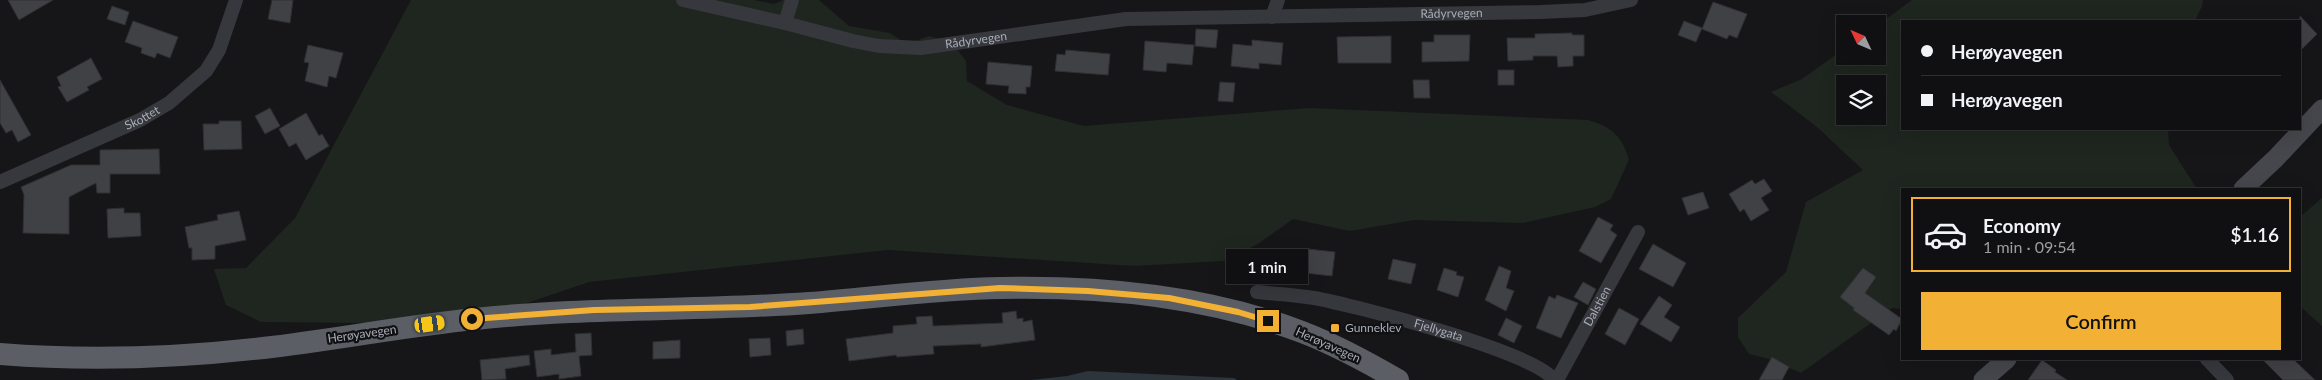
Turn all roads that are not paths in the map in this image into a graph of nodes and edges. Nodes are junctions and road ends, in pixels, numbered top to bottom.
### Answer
1 (236, 0) edge
2 (683, 0) edge
3 (792, 0) edge
4 (1278, 0) edge
5 (1630, 0) edge
6 (1272, 17) junction
7 (785, 22) junction
8 (2322, 109) edge
9 (0, 182) edge
10 (2244, 188) edge
11 (1638, 232) dead end
12 (1257, 292) dead end
13 (0, 354) edge
14 (2006, 360) edge
15 (2208, 360) edge
16 (1986, 379) edge
17 (1398, 380) edge
18 (1555, 380) edge
19 (2227, 380) edge

1 - 9 street, Skottet
2 - 7 street, Rådyrvegen
3 - 7 street
4 - 6 street
5 - 6 street, Rådyrvegen
6 - 7 street, Rådyrvegen
8 - 10 main road
11 - 18 street, Dalstien
12 - 18 street, Fjellygata
13 - 17 highway, Herøyavegen
14 - 16 main road
15 - 19 street

